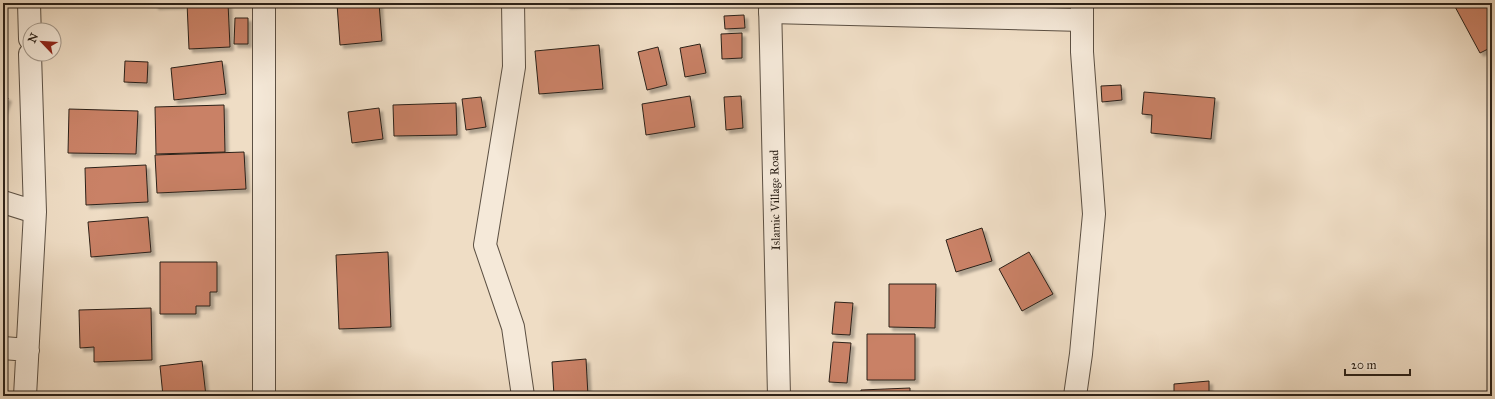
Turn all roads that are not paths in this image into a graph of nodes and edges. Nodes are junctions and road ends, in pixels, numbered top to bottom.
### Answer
1 (29, 3) edge
2 (264, 3) edge
3 (513, 3) edge
4 (770, 8) edge
5 (1082, 11) edge
6 (30, 22) edge
7 (30, 62) edge
8 (3, 202) edge
9 (35, 212) junction
10 (3, 348) edge
11 (28, 350) junction
12 (25, 396) edge
13 (264, 396) edge
14 (522, 396) edge
15 (779, 396) edge
16 (1075, 396) edge

1 - 6 street
2 - 13 street
3 - 14 street
4 - 5 street
4 - 15 street, Islamic Village Road
5 - 16 street
7 - 9 street
8 - 9 street
9 - 11 street
10 - 11 street
11 - 12 street

